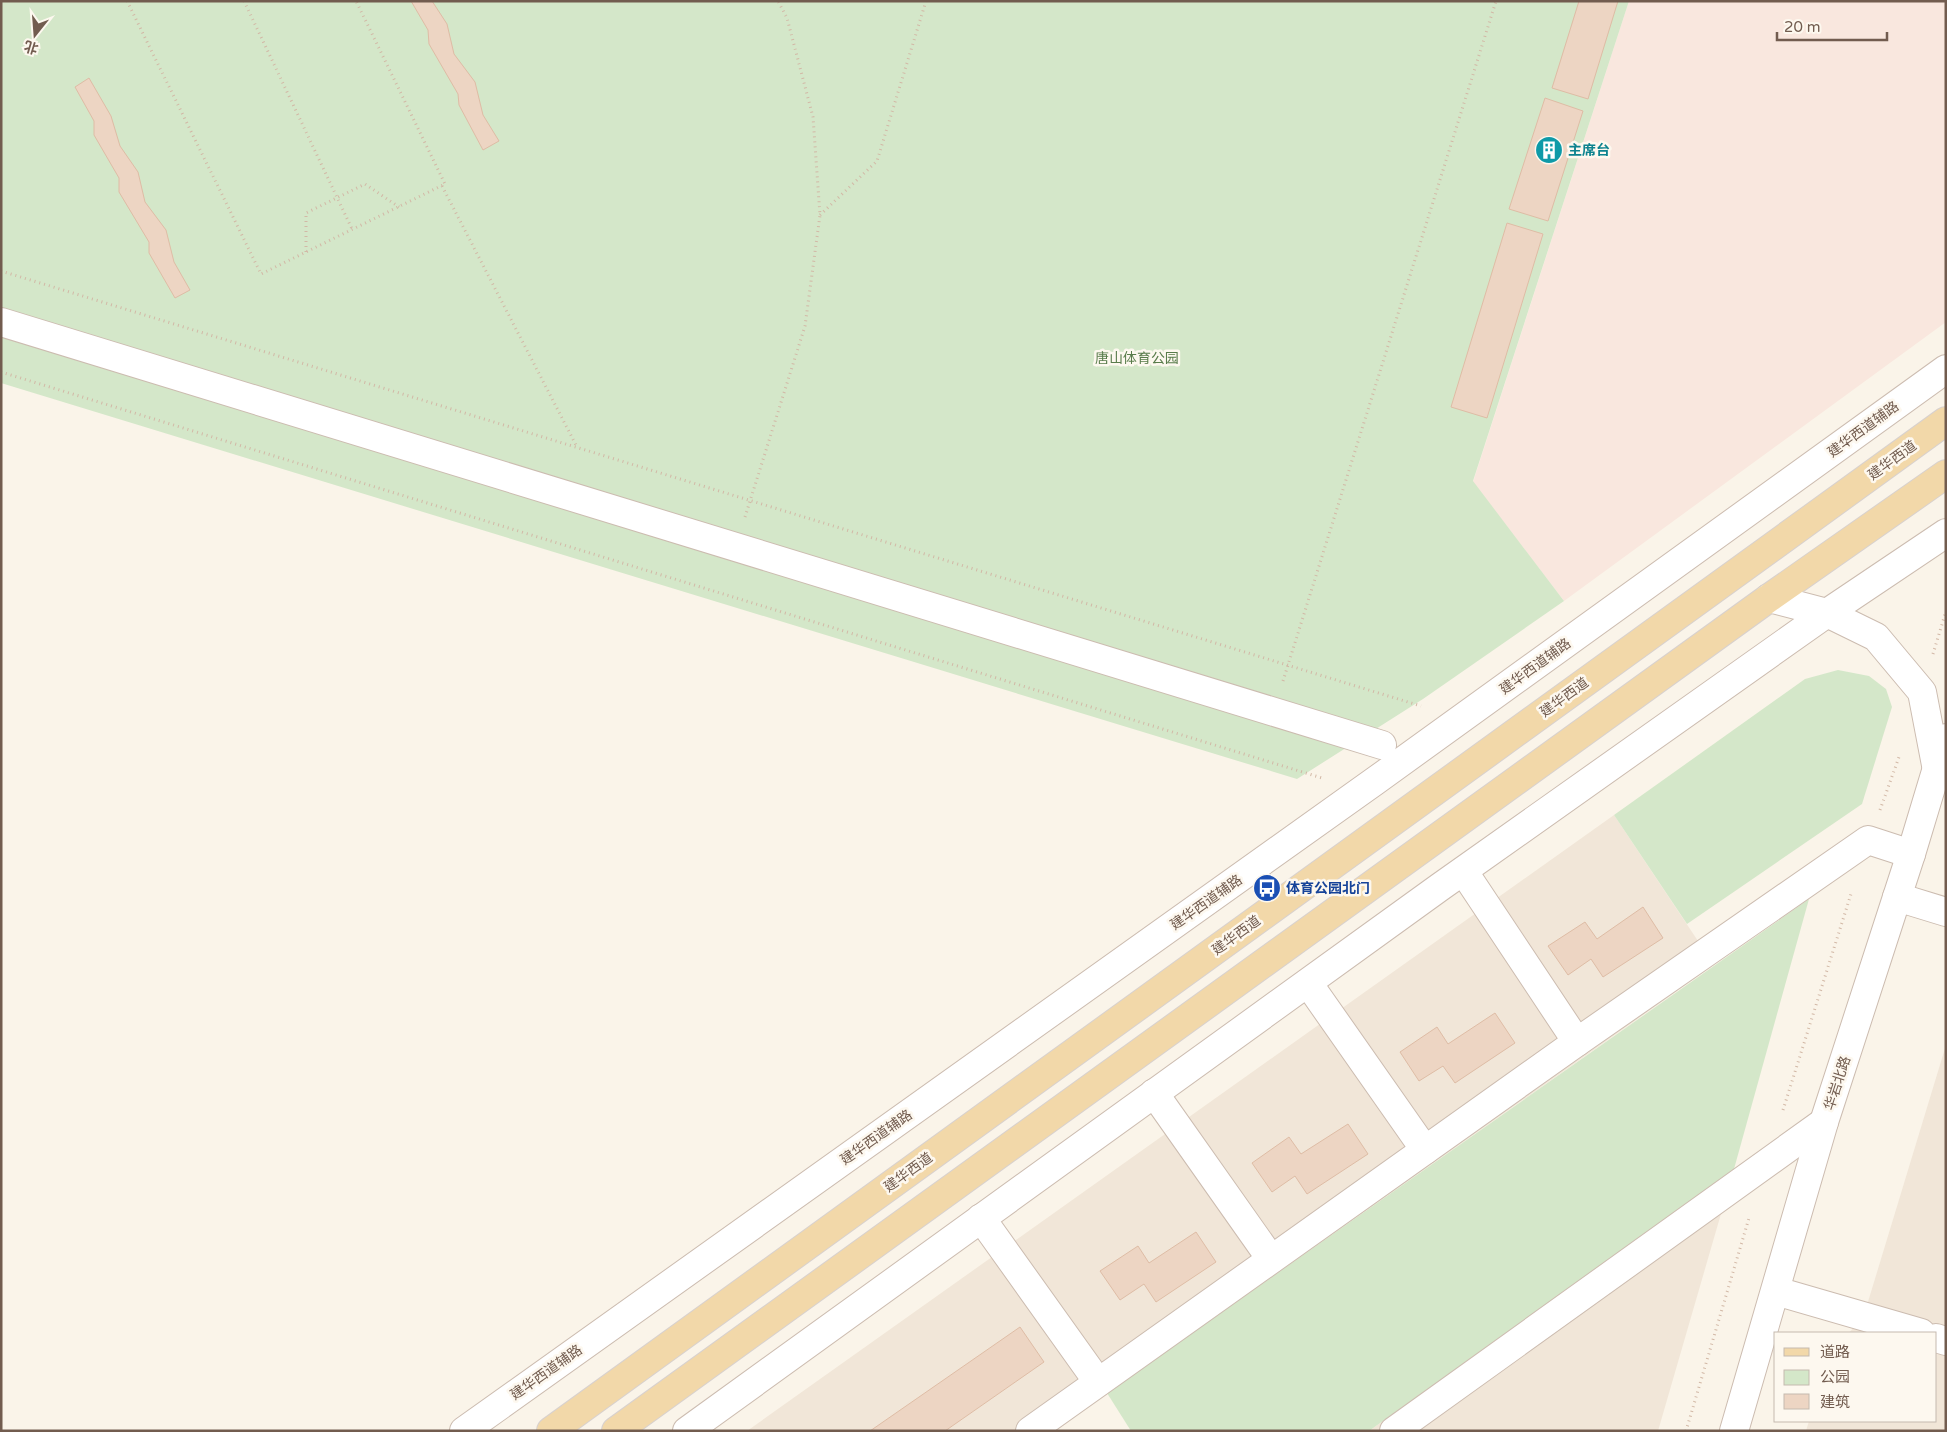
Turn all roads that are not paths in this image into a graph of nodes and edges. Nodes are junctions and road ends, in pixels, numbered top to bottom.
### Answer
1 (1, 322) edge
2 (1946, 369) edge
3 (1946, 421) edge
4 (1946, 474) edge
5 (1946, 533) edge
6 (1769, 598) junction
7 (1827, 613) junction
8 (1946, 738) edge
9 (1382, 745) dead end
10 (1936, 767) junction
11 (1911, 854) junction
12 (1464, 872) junction
13 (1896, 897) junction
14 (1946, 912) edge
15 (1308, 982) junction
16 (1577, 1042) junction
17 (1154, 1093) junction
18 (1824, 1122) junction
19 (1425, 1150) junction
20 (981, 1218) junction
21 (1272, 1259) junction
22 (1776, 1291) junction
23 (1918, 1332) edge
24 (1098, 1382) junction
25 (704, 1426) edge
26 (464, 1431) edge
27 (550, 1431) edge
28 (616, 1431) edge
29 (1030, 1431) edge
30 (1394, 1431) edge
31 (1734, 1431) edge

1 - 9 street
2 - 26 street, 建华西道辅路
3 - 27 main road, 建华西道
4 - 6 main road
5 - 7 street
6 - 7 street
6 - 28 main road
7 - 10 street
7 - 12 street
8 - 10 street, 华岩北路
10 - 11 street, 华岩北路
11 - 13 street, 华岩北路
11 - 16 street
12 - 15 street
12 - 16 street
13 - 14 street
13 - 18 street, 华岩北路
15 - 17 street
15 - 19 street
16 - 19 street
17 - 20 street
17 - 21 street
18 - 22 street, 华岩北路
18 - 30 street
19 - 21 street
20 - 24 street
20 - 25 street
21 - 24 street
22 - 23 street
22 - 31 street, 华岩北路
24 - 29 street

